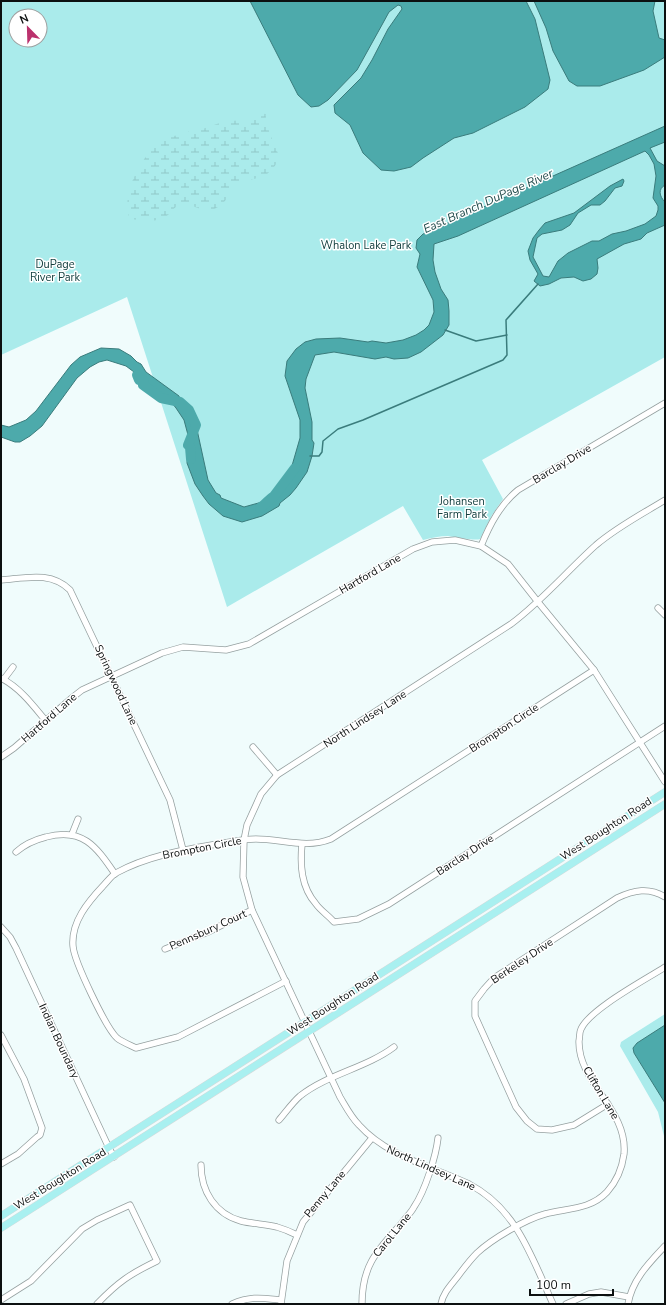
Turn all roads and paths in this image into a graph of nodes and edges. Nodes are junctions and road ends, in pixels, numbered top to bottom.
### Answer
1 (665, 403) edge
2 (665, 500) edge
3 (481, 546) junction
4 (1, 580) edge
5 (538, 602) junction
6 (658, 608) dead end
7 (665, 615) edge
8 (13, 667) dead end
9 (594, 670) junction
10 (112, 677) junction
11 (3, 678) edge
12 (46, 721) junction
13 (665, 726) edge
14 (640, 742) junction
15 (253, 747) dead end
16 (1, 756) edge
17 (277, 776) junction
18 (665, 782) edge
19 (665, 792) edge
20 (665, 804) edge
21 (78, 819) dead end
22 (72, 834) junction
23 (244, 840) junction
24 (302, 844) junction
25 (184, 850) junction
26 (16, 852) dead end
27 (115, 874) junction
28 (665, 897) edge
29 (252, 910) junction
30 (1, 927) edge
31 (164, 949) dead end
32 (665, 967) edge
33 (286, 981) junction
34 (305, 1022) junction
35 (310, 1032) junction
36 (1, 1035) edge
37 (394, 1047) dead end
38 (331, 1079) junction
39 (608, 1104) junction
40 (279, 1120) dead end
41 (372, 1138) junction
42 (438, 1138) dead end
43 (109, 1148) junction
44 (114, 1157) junction
45 (1, 1164) edge
46 (201, 1165) dead end
47 (431, 1168) junction
48 (1, 1216) edge
49 (516, 1227) junction
50 (1, 1228) edge
51 (297, 1235) junction
52 (665, 1246) edge
53 (629, 1297) junction
54 (2, 1300) edge
55 (281, 1302) edge
56 (97, 1304) edge
57 (232, 1304) edge
58 (362, 1304) edge
59 (441, 1304) edge
60 (553, 1304) edge
61 (566, 1304) edge
62 (628, 1304) edge

1 - 3 street, Barclay Drive
2 - 5 street, North Lindsey Lane
3 - 5 street, Hartford Lane
3 - 10 street, Hartford Lane
4 - 10 street, Springwood Lane
5 - 9 street, Hartford Lane
5 - 17 street, North Lindsey Lane
6 - 7 street
8 - 11 street
9 - 14 street, Hartford Lane
9 - 24 street, Brompton Circle
10 - 12 street, Hartford Lane
10 - 25 street, Springwood Lane
11 - 12 street
12 - 16 street, Hartford Lane
13 - 14 street, Barclay Drive
14 - 18 street, Hartford Lane
14 - 24 street, Barclay Drive
15 - 17 street
17 - 23 street, North Lindsey Lane
19 - 34 main road, West Boughton Road
20 - 35 main road, West Boughton Road
21 - 22 street
22 - 26 street
22 - 27 street
23 - 24 street, Brompton Circle
23 - 25 street, Brompton Circle
23 - 29 street, North Lindsey Lane
25 - 27 street, Brompton Circle
27 - 33 street, Brompton Circle
28 - 39 street, Berkeley Drive
29 - 31 street, Pennsbury Court
29 - 33 street, North Lindsey Lane
30 - 43 street, Indian Boundary
32 - 39 street, Clifton Lane
33 - 34 street, North Lindsey Lane
34 - 35 street, North Lindsey Lane
34 - 43 main road, West Boughton Road
35 - 38 street, North Lindsey Lane
35 - 44 main road, West Boughton Road
36 - 45 street
37 - 38 street
38 - 40 street
38 - 41 street, North Lindsey Lane
39 - 49 street, Clifton Lane
41 - 47 street, North Lindsey Lane
41 - 51 street, Penny Lane
42 - 47 street, Carol Lane
43 - 44 street, Indian Boundary
43 - 48 main road, West Boughton Road
44 - 50 main road, West Boughton Road
46 - 51 street
47 - 49 street, North Lindsey Lane
47 - 58 street, Carol Lane
49 - 59 street, Clifton Lane
49 - 60 street, North Lindsey Lane
51 - 55 street, Penny Lane
52 - 53 street
53 - 61 street
53 - 62 street
54 - 56 street
55 - 57 street

